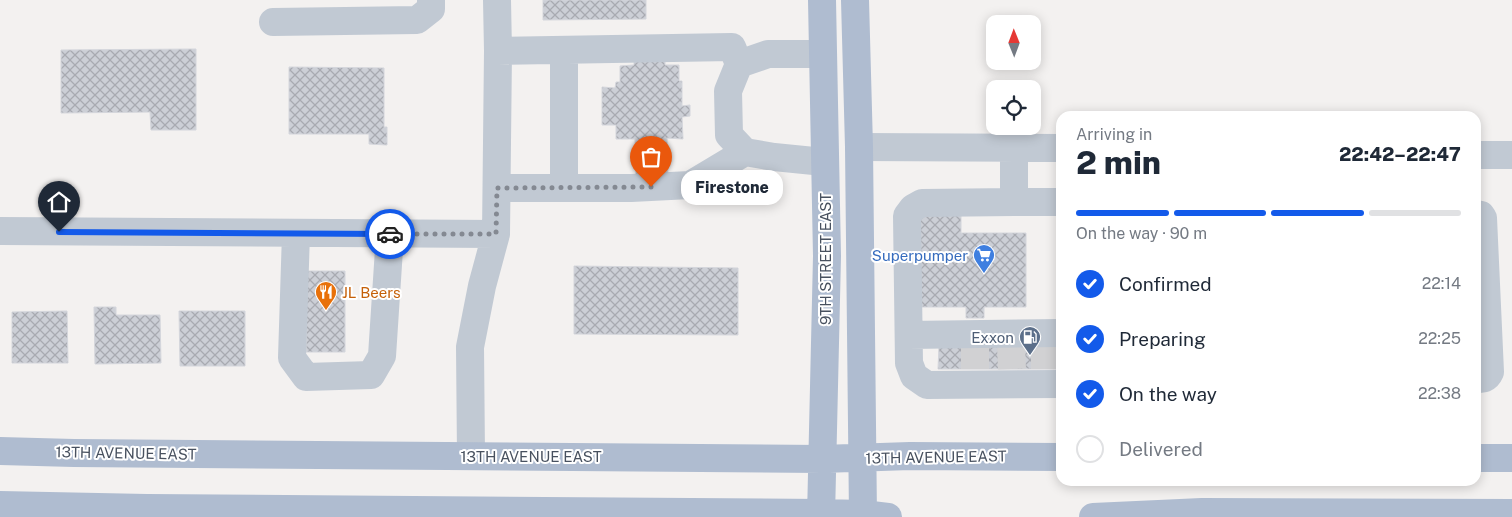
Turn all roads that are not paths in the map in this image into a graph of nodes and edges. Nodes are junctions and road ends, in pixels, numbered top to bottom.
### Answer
1 (431, 0) edge
2 (497, 0) edge
3 (822, 0) edge
4 (854, 0) edge
5 (273, 22) dead end
6 (564, 50) junction
7 (498, 51) junction
8 (822, 54) junction
9 (739, 64) junction
10 (859, 147) junction
11 (1014, 148) junction
12 (1056, 148) edge
13 (745, 152) junction
14 (1481, 154) edge
15 (1512, 155) edge
16 (824, 162) junction
17 (497, 188) junction
18 (564, 188) junction
19 (1014, 202) junction
20 (1056, 202) edge
21 (1481, 215) edge
22 (0, 231) edge
23 (296, 233) junction
24 (390, 234) junction
25 (496, 234) junction
26 (1481, 282) edge
27 (909, 335) junction
28 (975, 358) junction
29 (1011, 358) junction
30 (1050, 358) edge
31 (1481, 379) edge
32 (0, 451) edge
33 (472, 456) junction
34 (1056, 457) edge
35 (822, 458) junction
36 (863, 458) junction
37 (1481, 458) edge
38 (1512, 458) edge
39 (0, 505) edge
40 (1512, 513) edge
41 (821, 515) edge
42 (871, 516) edge
43 (1094, 517) edge

1 - 5 street
2 - 7 street
3 - 8 main road, 9TH STREET EAST
4 - 10 main road
6 - 7 street
6 - 9 street
6 - 18 street
7 - 17 street
8 - 9 street
8 - 16 main road, 9TH STREET EAST
9 - 13 street
10 - 11 street
10 - 36 main road
11 - 12 street
11 - 19 street
13 - 16 street
13 - 18 street
14 - 15 street
16 - 35 main road, 9TH STREET EAST
17 - 18 street
17 - 25 street
19 - 20 street
19 - 27 street
21 - 26 street
22 - 23 street
23 - 24 street
23 - 24 street
24 - 25 street
25 - 33 street
26 - 31 street
27 - 28 street
27 - 28 street
28 - 29 street
28 - 29 street
29 - 30 street
29 - 30 street
32 - 33 main road, 13TH AVENUE EAST
33 - 35 main road, 13TH AVENUE EAST
34 - 36 main road, 13TH AVENUE EAST
35 - 36 main road, 13TH AVENUE EAST
35 - 41 main road, 9TH STREET EAST
36 - 42 main road
37 - 38 main road
39 - 41 main road
40 - 43 main road
41 - 42 main road

